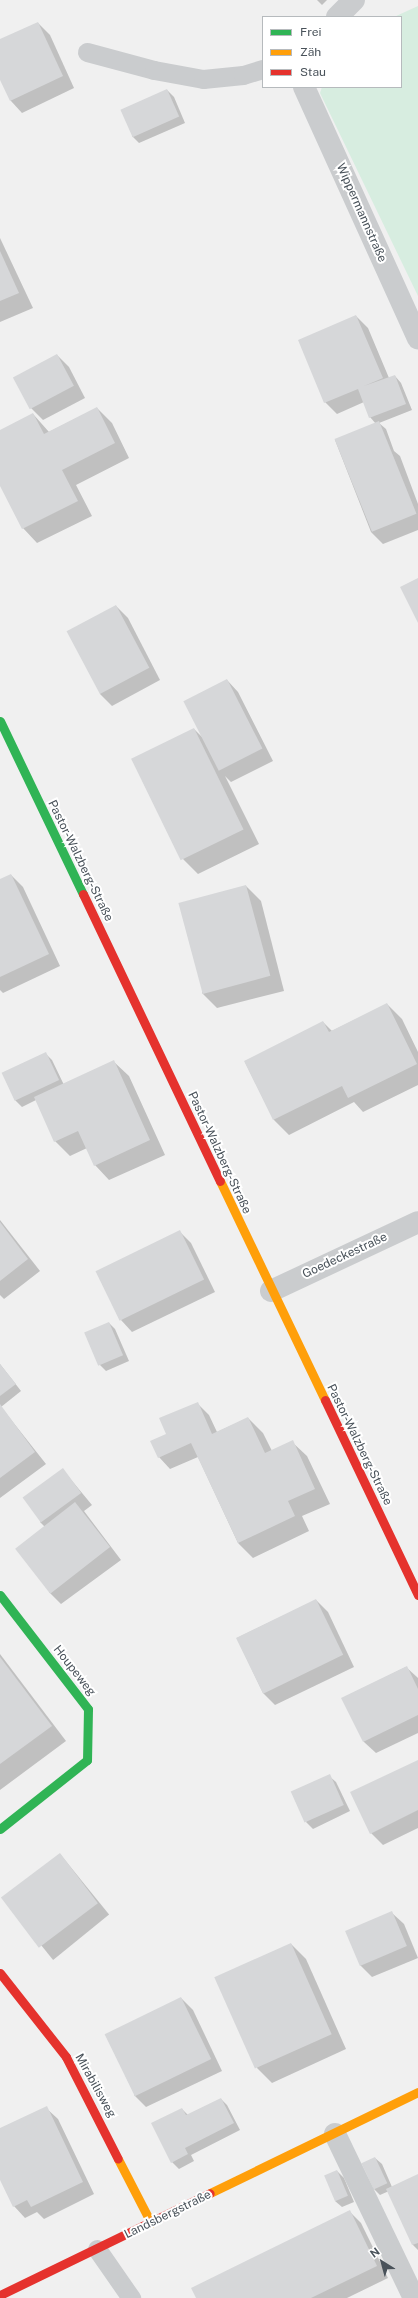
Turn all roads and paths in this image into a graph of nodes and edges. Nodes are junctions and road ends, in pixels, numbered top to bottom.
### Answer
1 (354, 0) edge
2 (338, 16) edge
3 (87, 52) dead end
4 (262, 69) edge
5 (304, 88) edge
6 (418, 338) edge
7 (0, 721) edge
8 (418, 1222) edge
9 (271, 1291) junction
10 (418, 1595) edge
11 (0, 1596) edge
12 (0, 1829) edge
13 (0, 1972) edge
14 (418, 2092) edge
15 (336, 2134) junction
16 (151, 2223) junction
17 (97, 2248) junction
18 (0, 2295) edge
19 (131, 2298) edge
20 (414, 2298) edge

1 - 2 street
3 - 4 lane
5 - 6 street, Wippermannstraße
7 - 9 street, Pastor-Walzberg-Straße
8 - 9 street, Goedeckestraße
9 - 10 street, Pastor-Walzberg-Straße
11 - 12 street, Houpeweg
13 - 16 street, Mirabilisweg
14 - 15 street, Landsbergstraße
15 - 16 street, Landsbergstraße
15 - 20 street
16 - 17 street, Landsbergstraße
17 - 18 street, Landsbergstraße
17 - 19 lane

